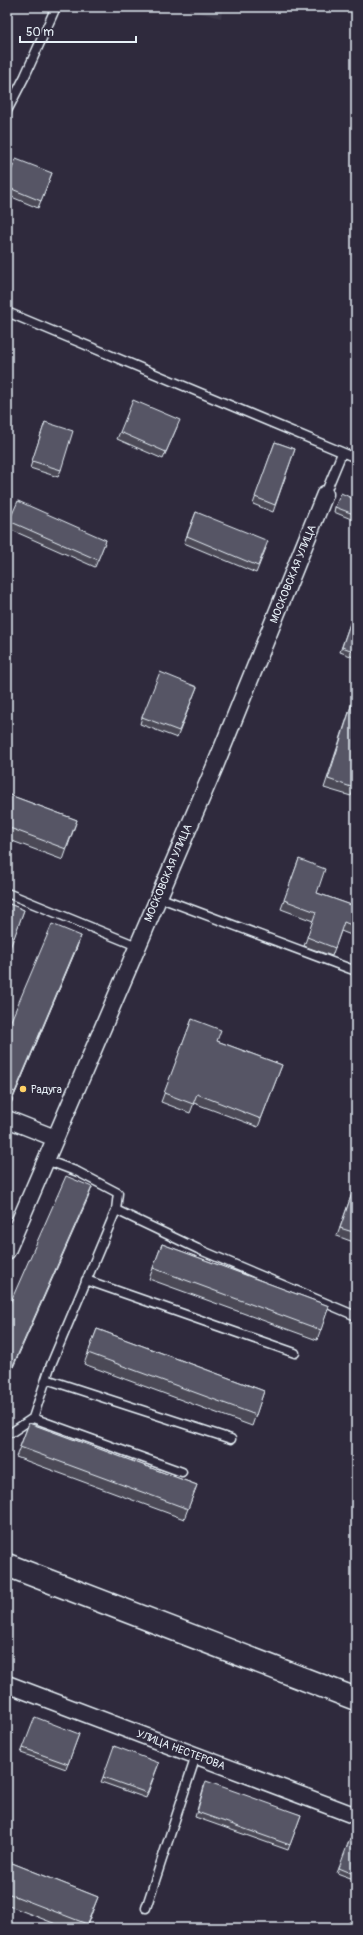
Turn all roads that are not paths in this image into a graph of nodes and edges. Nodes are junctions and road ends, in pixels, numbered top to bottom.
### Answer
1 (56, 7) edge
2 (7, 111) edge
3 (7, 312) edge
4 (342, 453) junction
5 (356, 458) edge
6 (326, 494) joint
7 (7, 893) edge
8 (158, 897) junction
9 (137, 946) junction
10 (356, 971) edge
11 (7, 1119) edge
12 (55, 1138) junction
13 (46, 1160) junction
14 (116, 1210) junction
15 (7, 1251) edge
16 (86, 1280) junction
17 (356, 1316) edge
18 (294, 1353) dead end
19 (46, 1379) junction
20 (33, 1418) junction
21 (7, 1433) edge
22 (231, 1439) dead end
23 (182, 1472) dead end
24 (7, 1565) edge
25 (7, 1684) edge
26 (356, 1699) edge
27 (196, 1756) junction
28 (356, 1816) edge
29 (146, 1908) dead end

1 - 2 lane
3 - 4 lane
4 - 5 lane
4 - 6 lane
6 - 8 street, МОСКОВСКАЯ УЛИЦА
7 - 9 lane
8 - 9 street, МОСКОВСКАЯ УЛИЦА
8 - 10 lane
9 - 12 street, МОСКОВСКАЯ УЛИЦА
11 - 12 street
12 - 13 street, МОСКОВСКАЯ УЛИЦА
13 - 14 lane
13 - 15 street, МОСКОВСКАЯ УЛИЦА
14 - 16 lane
14 - 17 lane
16 - 18 lane
16 - 19 lane
19 - 20 lane
19 - 22 lane
20 - 21 lane
20 - 23 lane
24 - 26 highway
25 - 27 street, УЛИЦА НЕСТЕРОВА
27 - 28 street, УЛИЦА НЕСТЕРОВА
27 - 29 lane

